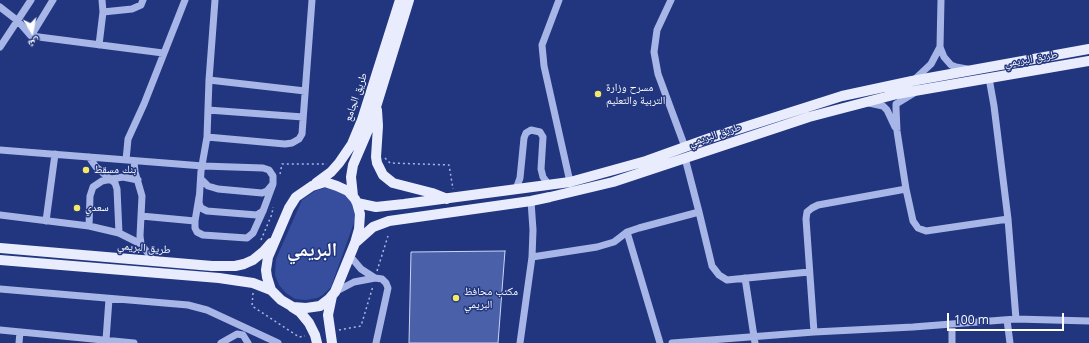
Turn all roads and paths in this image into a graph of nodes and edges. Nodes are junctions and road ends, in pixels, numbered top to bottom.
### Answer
1 (31, 0) edge
2 (53, 0) edge
3 (102, 0) edge
4 (143, 0) edge
5 (185, 0) edge
6 (215, 0) edge
7 (312, 0) edge
8 (400, 0) edge
9 (409, 0) edge
10 (559, 0) edge
11 (671, 0) edge
12 (941, 0) edge
13 (0, 7) edge
14 (103, 12) junction
15 (18, 21) junction
16 (31, 36) junction
17 (99, 45) junction
18 (0, 47) edge
19 (940, 47) junction
20 (1089, 49) edge
21 (163, 53) junction
22 (1089, 61) edge
23 (975, 70) junction
24 (989, 78) junction
25 (209, 80) junction
26 (912, 81) junction
27 (923, 89) junction
28 (305, 91) junction
29 (865, 103) junction
30 (377, 104) junction
31 (208, 110) junction
32 (303, 117) junction
33 (897, 131) junction
34 (207, 137) junction
35 (685, 147) junction
36 (0, 150) edge
37 (376, 150) junction
38 (55, 154) junction
39 (89, 157) junction
40 (685, 158) junction
41 (126, 160) junction
42 (134, 161) junction
43 (339, 163) junction
44 (203, 166) junction
45 (111, 179) junction
46 (201, 179) junction
47 (138, 180) junction
48 (276, 181) junction
49 (570, 182) junction
50 (549, 185) junction
51 (312, 186) junction
52 (516, 189) junction
53 (906, 189) junction
54 (199, 197) junction
55 (451, 199) junction
56 (355, 200) junction
57 (531, 201) junction
58 (273, 207) dead end
59 (263, 211) junction
60 (699, 212) junction
61 (0, 215) edge
62 (141, 216) junction
63 (1008, 219) junction
64 (46, 220) junction
65 (195, 221) junction
66 (89, 226) junction
67 (627, 232) junction
68 (119, 234) junction
69 (276, 237) junction
70 (0, 239) edge
71 (261, 240) dead end
72 (141, 244) junction
73 (355, 244) junction
74 (0, 248) edge
75 (12, 249) junction
76 (350, 256) junction
77 (532, 258) junction
78 (0, 260) edge
79 (154, 260) junction
80 (810, 272) junction
81 (375, 278) junction
82 (745, 278) junction
83 (0, 289) edge
84 (272, 290) junction
85 (334, 294) junction
86 (109, 298) junction
87 (289, 305) junction
88 (1016, 319) junction
89 (1006, 320) junction
90 (1089, 321) edge
91 (952, 324) junction
92 (0, 330) edge
93 (20, 332) junction
94 (245, 332) junction
95 (814, 332) junction
96 (755, 340) edge
97 (109, 341) edge
98 (19, 343) edge
99 (134, 343) edge
100 (221, 343) edge
101 (248, 343) edge
102 (278, 343) edge
103 (317, 343) edge
104 (332, 343) edge
105 (376, 343) edge
106 (520, 343) edge
107 (660, 343) edge
108 (672, 343) edge
109 (952, 343) edge
110 (1010, 343) edge

1 - 15 street
2 - 16 street
3 - 14 street
4 - 14 street
5 - 21 street
6 - 25 street
7 - 28 street
8 - 43 main road, طريق الجامع
9 - 30 main road, طريق الجامع
10 - 49 street
11 - 35 street
12 - 19 street
13 - 15 street
14 - 17 street
15 - 16 street
15 - 18 street
16 - 17 street
17 - 21 street
19 - 23 street
19 - 26 street
20 - 23 main road, طريق البريمي
21 - 41 street
22 - 24 main road, طريق البريمي
23 - 26 main road, طريق البريمي
24 - 27 main road, طريق البريمي
24 - 63 street
25 - 28 street
25 - 31 street
26 - 35 main road, طريق البريمي
27 - 29 main road, طريق البريمي
27 - 33 street
28 - 32 street
29 - 33 street
29 - 40 main road, طريق البريمي
30 - 37 main road
30 - 56 main road, طريق الجامع
31 - 32 street
31 - 34 street
32 - 34 street
33 - 53 street
34 - 44 street
35 - 49 main road, طريق البريمي
36 - 38 street
37 - 55 main road
37 - 55 path
38 - 39 street
38 - 64 street
39 - 41 street
39 - 45 street
40 - 57 main road, طريق البريمي
40 - 60 street
41 - 42 street
42 - 44 street
42 - 47 street
43 - 48 path
43 - 51 main road, طريق الجامع
44 - 46 street
44 - 48 street
45 - 47 street
45 - 66 street
45 - 68 street
46 - 48 street
46 - 54 street
47 - 62 street
48 - 59 street
49 - 50 main road, طريق البريمي
50 - 52 main road, طريق البريمي
50 - 52 street
51 - 56 main road
51 - 69 main road
52 - 55 main road, طريق البريمي
53 - 63 street
53 - 80 street
54 - 59 street
54 - 65 street
55 - 56 main road, طريق البريمي
56 - 73 main road
57 - 73 main road, طريق البريمي
57 - 77 street
58 - 71 path
59 - 65 street
60 - 67 street
60 - 82 street
61 - 64 street
62 - 65 street
62 - 72 street
63 - 88 street
64 - 66 street
66 - 68 street
67 - 77 street
67 - 107 street
68 - 72 street
69 - 79 main road, طريق البريمي
69 - 84 main road
70 - 75 main road
72 - 79 street
73 - 76 main road
74 - 75 main road, طريق البريمي
75 - 79 main road, طريق البريمي
76 - 81 street
76 - 85 main road
77 - 106 street
78 - 84 main road
80 - 82 street
80 - 95 street
81 - 85 street
81 - 105 street
82 - 96 street
83 - 86 street
84 - 87 main road
85 - 87 main road
85 - 104 main road
86 - 94 street
86 - 97 street
87 - 103 main road
88 - 89 street
88 - 90 street
89 - 91 street
89 - 110 street
91 - 95 street
91 - 109 street
92 - 93 street
93 - 97 street
93 - 98 street
94 - 100 street
94 - 101 street
94 - 102 street
95 - 96 street
96 - 108 street
97 - 99 street

